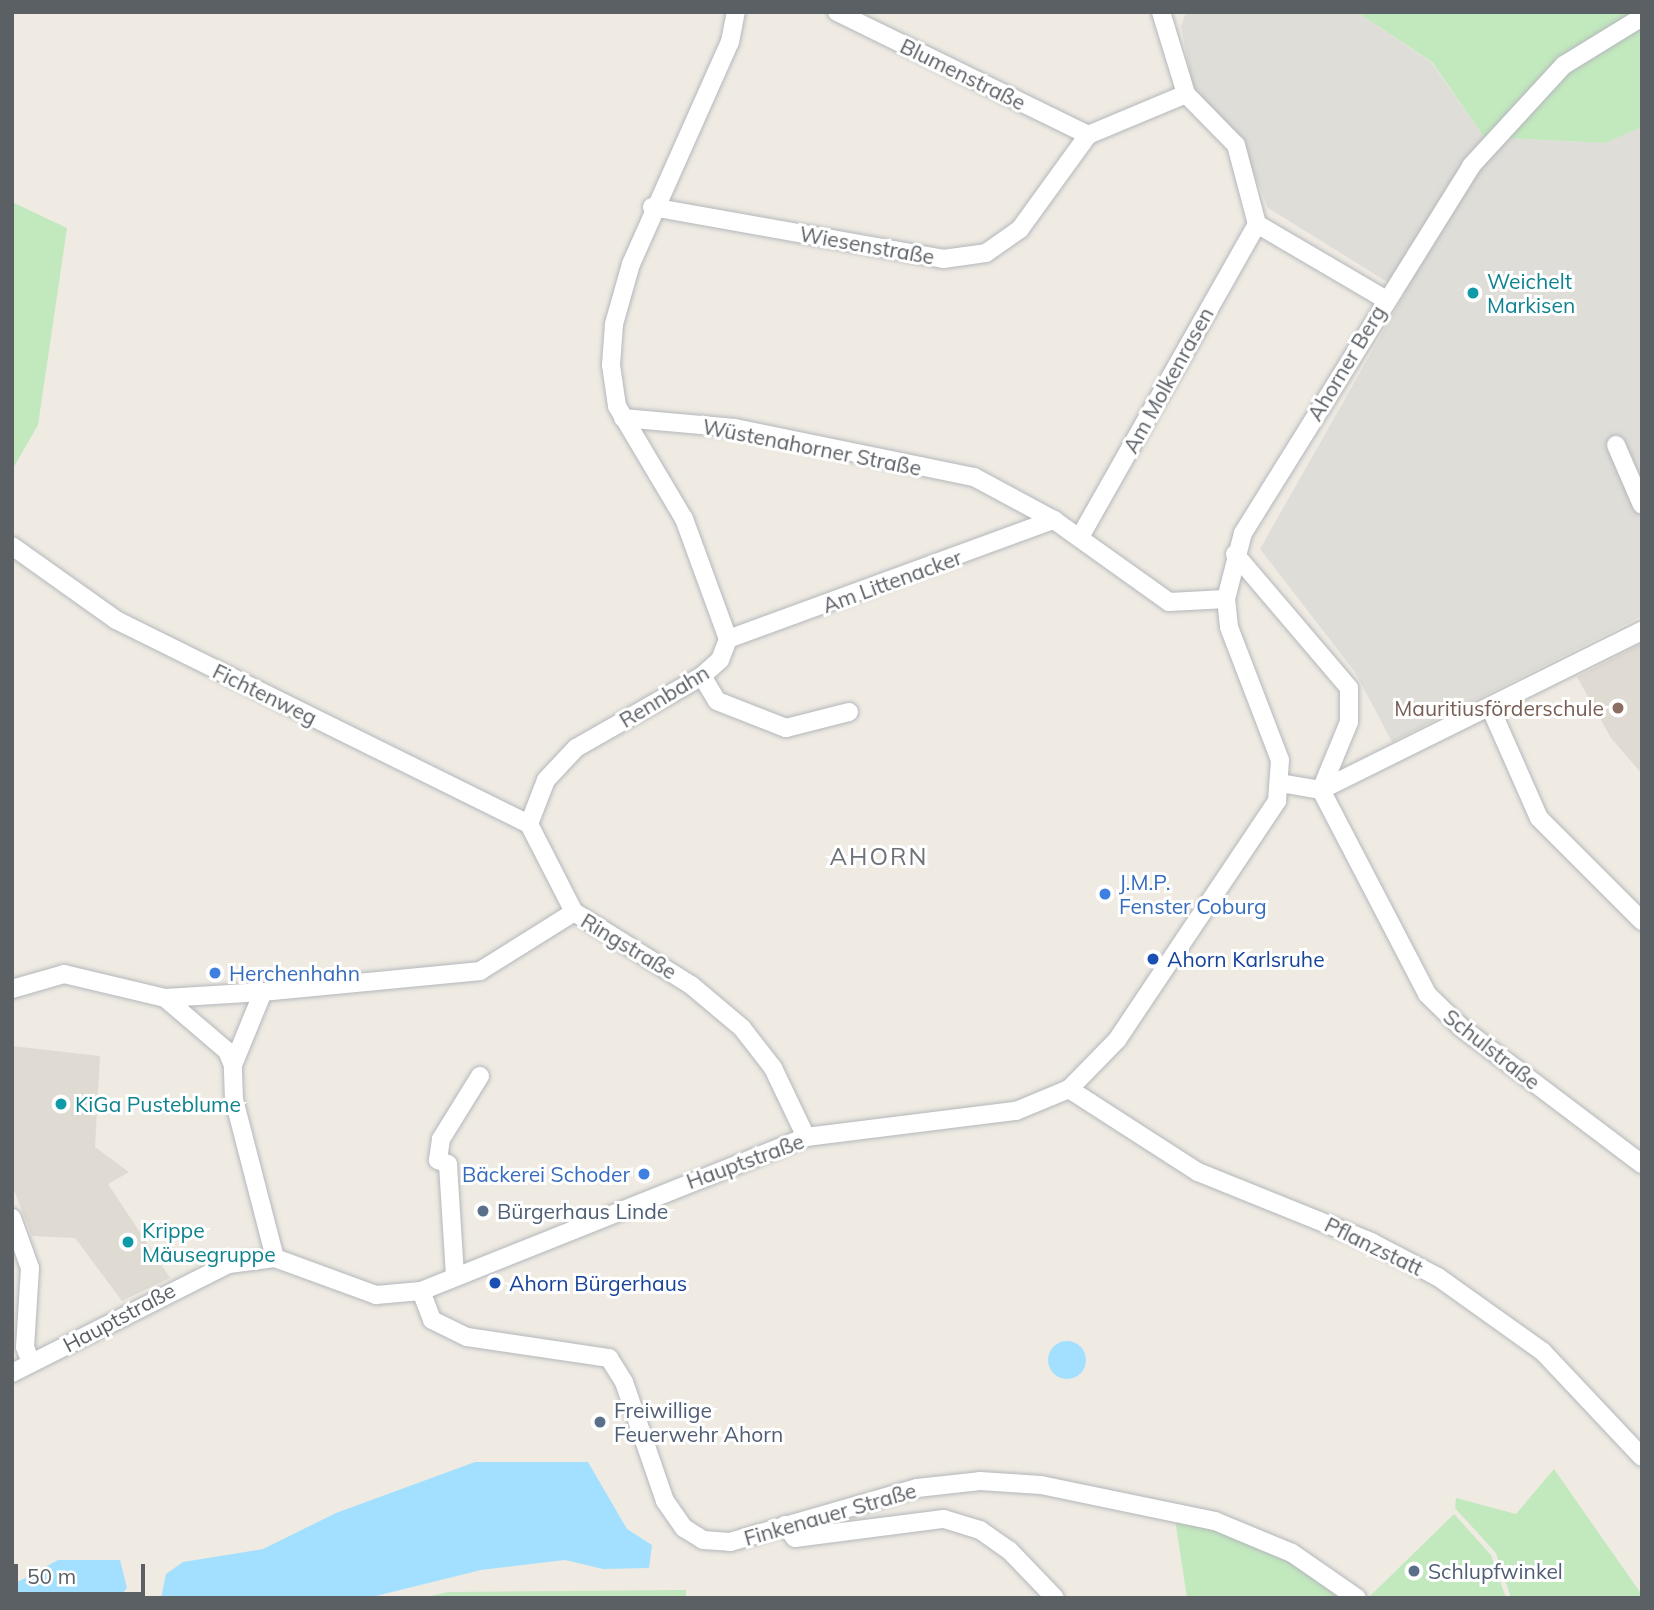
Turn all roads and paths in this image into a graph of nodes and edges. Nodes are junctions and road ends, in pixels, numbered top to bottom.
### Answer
1 (736, 12) edge
2 (837, 12) edge
3 (1161, 12) edge
4 (1176, 12) edge
5 (1642, 17) edge
6 (1170, 35) junction
7 (1186, 94) junction
8 (1088, 135) junction
9 (652, 207) junction
10 (1257, 224) junction
11 (1385, 299) junction
12 (623, 418) junction
13 (1616, 445) dead end
14 (1642, 505) edge
15 (1054, 520) junction
16 (1080, 537) junction
17 (12, 546) edge
18 (1235, 554) junction
19 (1226, 599) junction
20 (1642, 631) edge
21 (728, 639) junction
22 (702, 676) junction
23 (1490, 707) junction
24 (849, 712) dead end
25 (1280, 783) junction
26 (1321, 790) junction
27 (529, 824) junction
28 (574, 912) junction
29 (1642, 921) edge
30 (12, 989) edge
31 (263, 992) junction
32 (164, 998) junction
33 (233, 1065) junction
34 (480, 1076) dead end
35 (1069, 1089) junction
36 (806, 1137) junction
37 (1642, 1164) edge
38 (12, 1218) edge
39 (275, 1258) junction
40 (455, 1276) junction
41 (421, 1291) junction
42 (31, 1363) junction
43 (12, 1373) edge
44 (1642, 1457) edge
45 (785, 1525) junction
46 (1055, 1598) edge
47 (1357, 1598) edge

1 - 9 street
2 - 8 street, Blumenstraße
3 - 6 street
4 - 6 street
5 - 11 street, Ahorner Berg
6 - 7 street
7 - 8 street
7 - 10 street
8 - 9 street, Wiesenstraße
9 - 12 street
10 - 11 street
10 - 16 street, Am Molkenrasen
11 - 18 street, Ahorner Berg
12 - 15 street, Wüstenahorner Straße
12 - 21 street
13 - 14 street
15 - 16 street, Wüstenahorner Straße
15 - 21 street, Am Littenacker
16 - 19 street, Wüstenahorner Straße
17 - 27 street, Fichtenweg
18 - 19 street, Ahorner Berg
18 - 26 street
19 - 25 street, Ahorner Berg
20 - 23 street
21 - 22 street, Rennbahn
22 - 24 street
22 - 27 street, Rennbahn
23 - 26 street
23 - 29 street
25 - 26 street
25 - 35 street, Hauptstraße
26 - 37 street, Schulstraße
27 - 28 street
28 - 31 street, Ringstraße
28 - 36 street, Ringstraße
30 - 32 street, Ringstraße
31 - 32 street, Ringstraße
31 - 33 street
32 - 33 street, Ringstraße
33 - 39 street
34 - 40 street
35 - 36 street, Hauptstraße
35 - 44 street, Pflanzstatt
36 - 40 street, Hauptstraße
38 - 42 street
39 - 41 street, Hauptstraße
39 - 42 street, Hauptstraße
40 - 41 street, Hauptstraße
41 - 45 street, Finkenauer Straße
42 - 43 street, Hauptstraße
45 - 46 street
45 - 47 street, Finkenauer Straße

